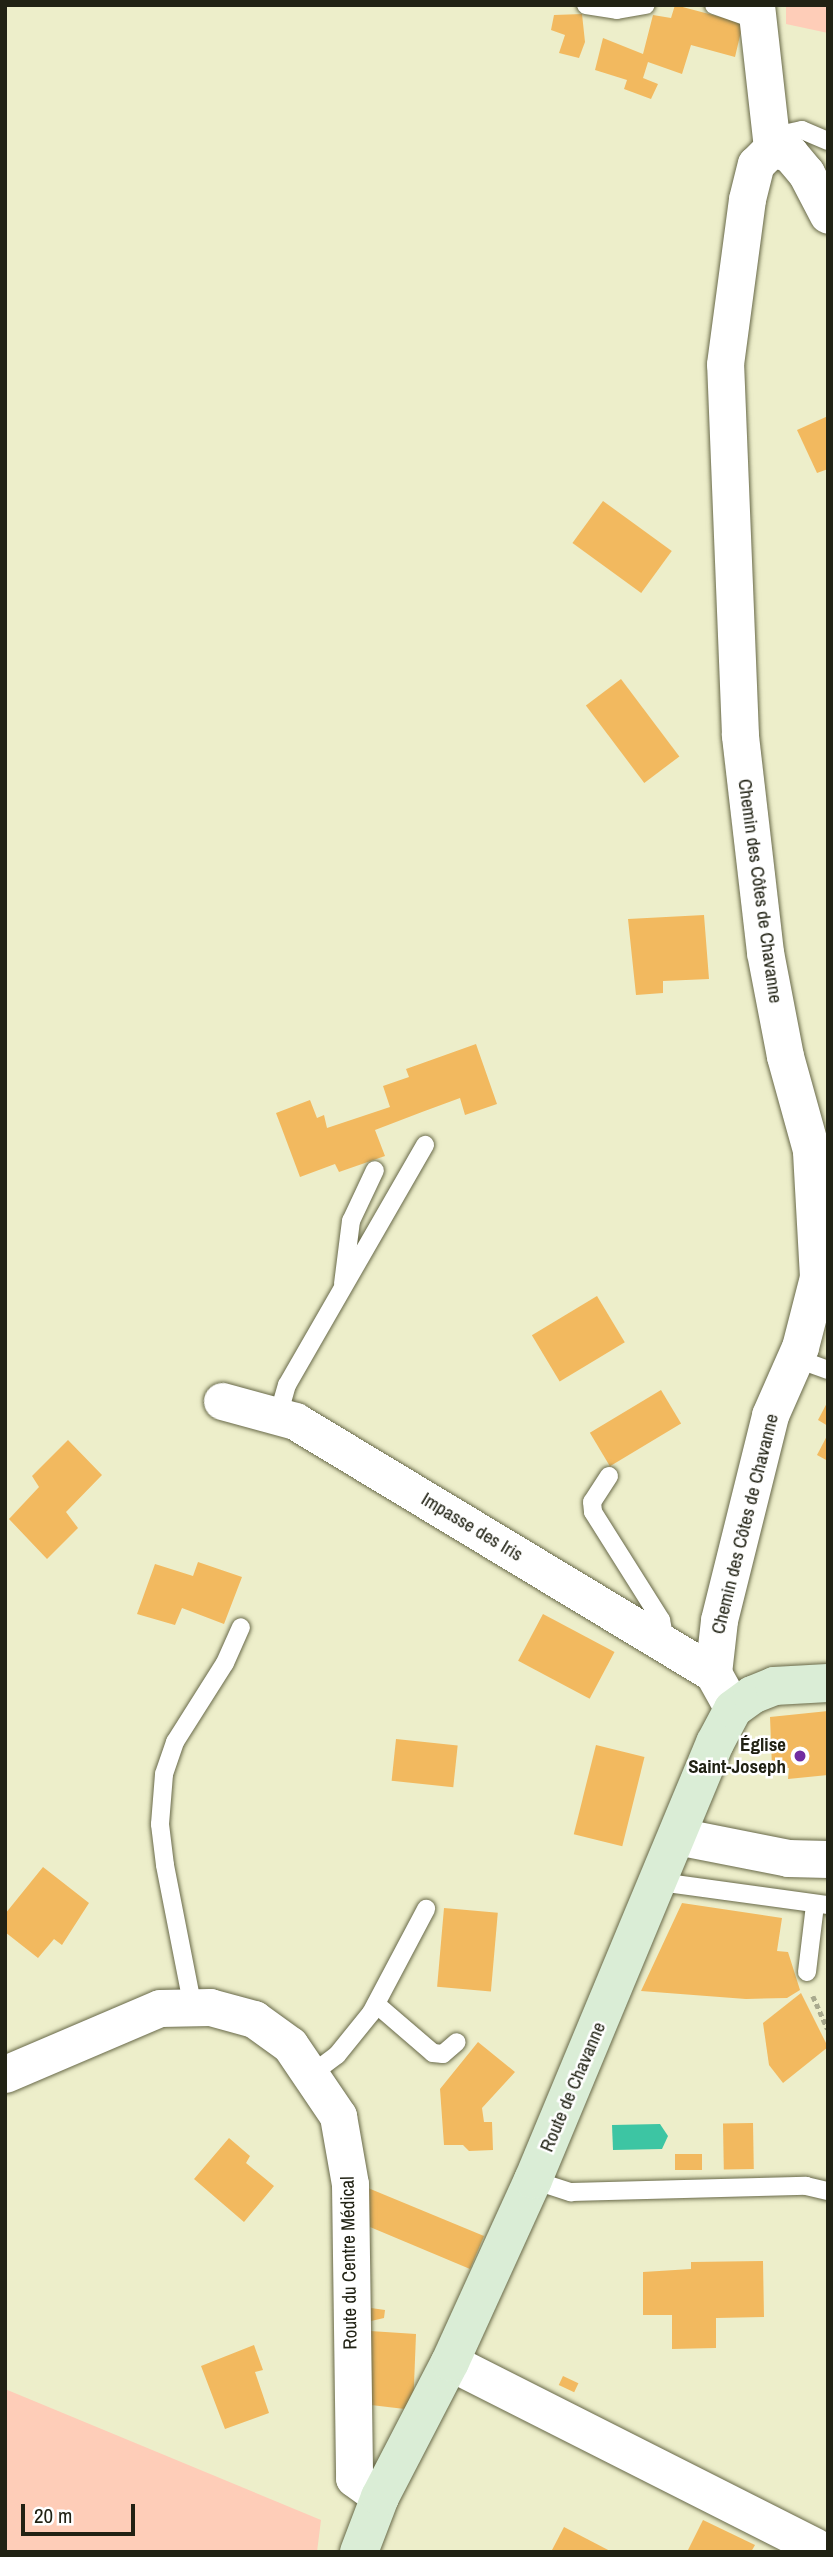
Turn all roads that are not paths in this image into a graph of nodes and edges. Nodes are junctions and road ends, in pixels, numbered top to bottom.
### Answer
1 (586, 5) edge
2 (646, 5) edge
3 (714, 5) edge
4 (755, 12) edge
5 (828, 141) edge
6 (772, 148) junction
7 (828, 215) edge
8 (425, 1144) dead end
9 (375, 1170) dead end
10 (343, 1287) junction
11 (811, 1364) edge
12 (222, 1401) dead end
13 (278, 1416) junction
14 (609, 1476) dead end
15 (241, 1627) dead end
16 (665, 1644) junction
17 (713, 1673) junction
18 (828, 1683) edge
19 (733, 1709) junction
20 (677, 1836) junction
21 (828, 1858) edge
22 (660, 1882) junction
23 (822, 1905) edge
24 (426, 1909) dead end
25 (807, 1972) dead end
26 (376, 2004) junction
27 (193, 2008) junction
28 (457, 2042) dead end
29 (313, 2073) junction
30 (5, 2074) edge
31 (533, 2180) junction
32 (828, 2191) edge
33 (450, 2362) junction
34 (380, 2497) junction
35 (815, 2546) dead end
36 (359, 2552) edge

1 - 2 lane
3 - 4 lane
4 - 6 street
5 - 6 lane
6 - 7 street
6 - 11 street, Chemin des Côtes de Chavanne
8 - 10 lane
9 - 10 lane
10 - 13 lane
11 - 17 street, Chemin des Côtes de Chavanne
12 - 13 street, Impasse des Iris
13 - 16 street, Impasse des Iris
14 - 16 lane
15 - 27 lane
16 - 17 street, Impasse des Iris
17 - 19 street
18 - 19 main road
19 - 20 main road, Route de Chavanne
20 - 21 street
20 - 22 main road, Route de Chavanne
22 - 23 lane
22 - 31 main road, Route de Chavanne
23 - 25 lane
24 - 26 lane
26 - 28 lane
26 - 29 lane
27 - 29 street, Route du Centre Médical
27 - 30 street, Route du Centre Médical
29 - 34 street, Route du Centre Médical
31 - 32 lane
31 - 33 main road, Route de Chavanne
33 - 34 main road, Route de Chavanne
33 - 35 street
34 - 36 main road, Route de Chavanne

